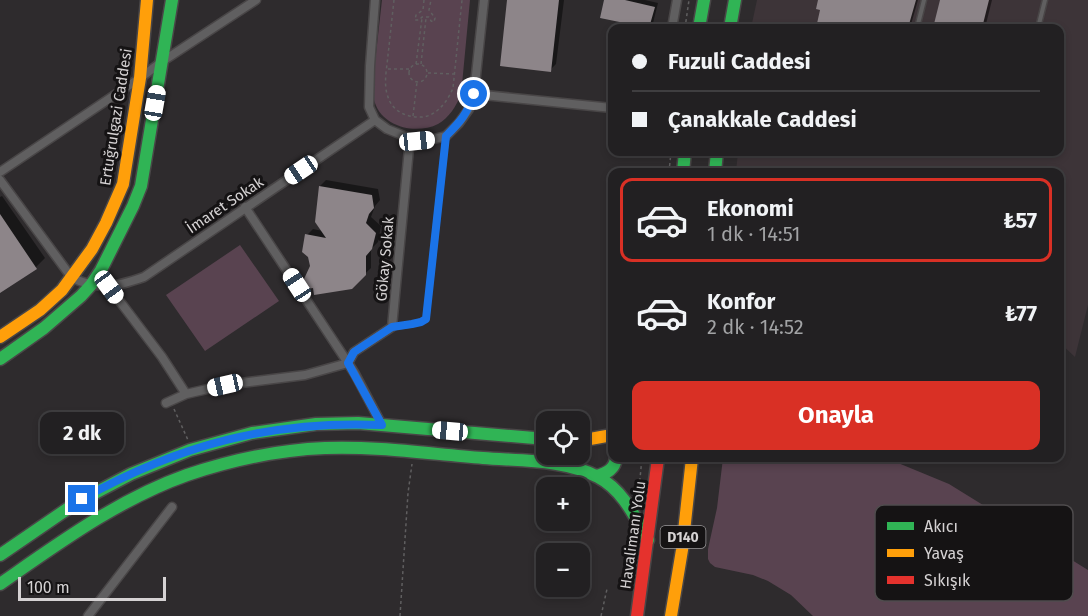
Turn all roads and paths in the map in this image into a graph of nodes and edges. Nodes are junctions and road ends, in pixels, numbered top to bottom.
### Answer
1 (147, 0) edge
2 (172, 0) edge
3 (256, 0) edge
4 (375, 0) edge
5 (394, 0) edge
6 (424, 0) edge
7 (431, 0) edge
8 (456, 0) edge
9 (484, 0) edge
10 (677, 0) edge
11 (689, 0) edge
12 (704, 0) edge
13 (735, 0) edge
14 (924, 0) edge
15 (1045, 0) edge
16 (462, 1) edge
17 (422, 17) junction
18 (426, 17) junction
19 (673, 24) edge
20 (686, 24) edge
21 (700, 24) edge
22 (731, 24) edge
23 (918, 24) edge
24 (1039, 24) edge
25 (163, 61) junction
26 (416, 64) junction
27 (420, 64) junction
28 (387, 69) junction
29 (410, 69) junction
30 (427, 73) junction
31 (455, 74) junction
32 (140, 78) junction
33 (417, 82) junction
34 (474, 94) junction
35 (608, 108) edge
36 (413, 117) junction
37 (375, 120) junction
38 (446, 136) junction
39 (410, 138) junction
40 (0, 172) edge
41 (0, 180) edge
42 (245, 207) junction
43 (82, 282) junction
44 (109, 287) junction
45 (392, 327) junction
46 (0, 337) edge
47 (0, 359) edge
48 (348, 363) junction
49 (186, 394) junction
50 (168, 402) joint
51 (382, 425) junction
52 (608, 436) edge
53 (536, 438) edge
54 (597, 438) junction
55 (590, 439) edge
56 (608, 445) edge
57 (192, 449) junction
58 (616, 462) edge
59 (658, 462) edge
60 (692, 462) edge
61 (412, 463) dead end
62 (597, 476) junction
63 (172, 507) dead end
64 (648, 540) junction
65 (0, 555) edge
66 (0, 584) edge
67 (607, 589) dead end
68 (88, 616) edge
69 (400, 616) edge
70 (601, 616) edge
71 (637, 616) edge
72 (670, 616) edge

1 - 32 main road, Ertuğrulgazi Caddesi
2 - 25 main road, Ertuğrulgazi Caddesi
3 - 25 street
4 - 37 street
5 - 28 path
6 - 17 path
7 - 18 path
8 - 16 path
9 - 34 street
10 - 19 street
11 - 20 path
12 - 21 main road
13 - 22 main road
14 - 23 lane
15 - 24 lane
16 - 31 path
17 - 18 path
17 - 26 path
18 - 27 path
25 - 32 street
25 - 43 main road, Ertuğrulgazi Caddesi
26 - 27 path
26 - 29 path
27 - 30 path
28 - 29 path
28 - 36 path
29 - 33 path
30 - 31 path
30 - 33 path
31 - 36 path
32 - 40 street
32 - 43 main road, Ertuğrulgazi Caddesi
33 - 36 path
34 - 35 street
34 - 38 street
37 - 39 street
37 - 42 street, İmaret Sokak
38 - 39 street
38 - 45 lane
39 - 45 street, Gökay Sokak
41 - 43 street
42 - 44 street, İmaret Sokak
42 - 48 street
43 - 44 street, İmaret Sokak
43 - 46 main road, Ertuğrulgazi Caddesi
43 - 47 main road, Ertuğrulgazi Caddesi
44 - 49 street
45 - 48 street
48 - 49 street
48 - 51 street
49 - 50 street
50 - 57 path
51 - 53 main road
51 - 57 main road
52 - 54 main road
54 - 55 main road
54 - 56 main road
57 - 65 main road
58 - 62 main road
59 - 64 main road, Havalimanı Yolu / D140
60 - 72 main road, D140
61 - 69 path
62 - 64 main road
62 - 66 main road
63 - 68 street
64 - 71 main road, Havalimanı Yolu / D140
67 - 70 path

